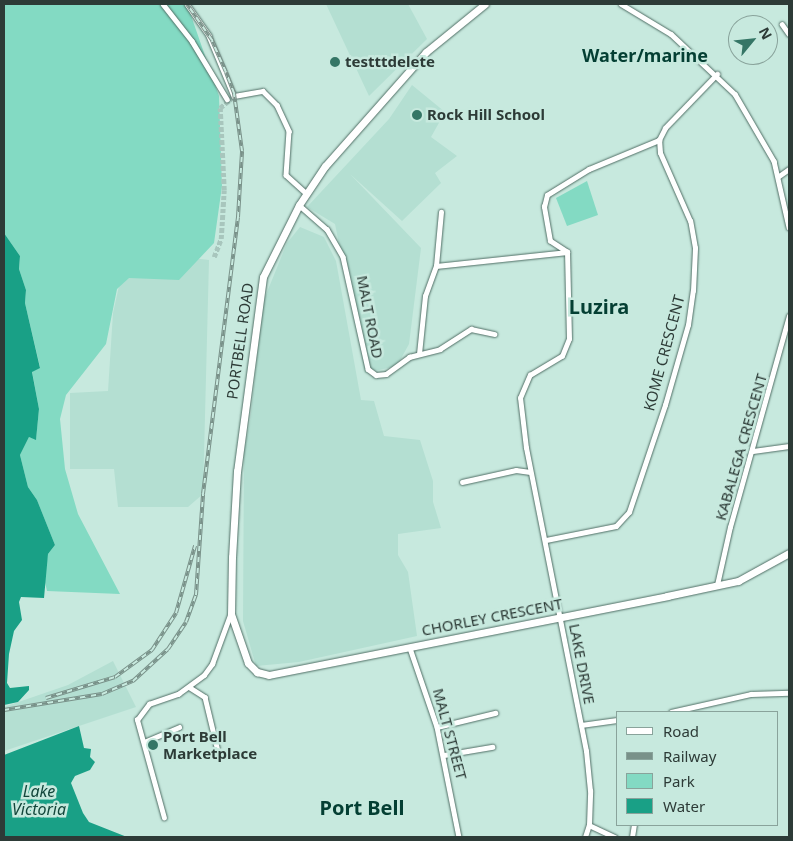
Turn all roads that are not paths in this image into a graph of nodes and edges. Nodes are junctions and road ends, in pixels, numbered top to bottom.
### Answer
1 (164, 4) edge
2 (187, 4) edge
3 (485, 4) edge
4 (621, 4) edge
5 (782, 24) dead end
6 (789, 34) edge
7 (717, 74) junction
8 (227, 99) dead end
9 (658, 140) junction
10 (789, 169) edge
11 (778, 176) junction
12 (306, 193) junction
13 (299, 205) junction
14 (441, 212) dead end
15 (789, 227) edge
16 (567, 252) junction
17 (436, 266) junction
18 (789, 316) edge
19 (789, 328) edge
20 (494, 334) dead end
21 (419, 354) junction
22 (789, 446) edge
23 (753, 451) junction
24 (530, 472) junction
25 (462, 482) dead end
26 (546, 540) junction
27 (789, 552) edge
28 (718, 585) junction
29 (231, 614) junction
30 (560, 618) junction
31 (410, 648) junction
32 (189, 687) junction
33 (789, 693) edge
34 (675, 711) edge
35 (495, 713) dead end
36 (616, 720) edge
37 (581, 725) junction
38 (179, 727) dead end
39 (437, 727) junction
40 (144, 742) junction
41 (492, 747) dead end
42 (218, 751) dead end
43 (444, 755) junction
44 (164, 818) dead end
45 (589, 825) junction
46 (460, 837) edge
47 (585, 837) edge
48 (615, 837) edge

1 - 8 street
2 - 12 street
3 - 12 main road, PORTBELL ROAD
4 - 7 street
5 - 6 street
7 - 9 street
7 - 11 street
9 - 16 street
9 - 26 street, KOME CRESCENT
10 - 11 street
11 - 15 street
12 - 13 main road, PORTBELL ROAD
13 - 21 street, MALT ROAD
13 - 29 main road, PORTBELL ROAD
14 - 17 street
16 - 17 street
16 - 24 street, LAKE DRIVE
17 - 21 street
18 - 19 street, KABALEGA CRESCENT
19 - 23 street, KABALEGA CRESCENT
20 - 21 street, MALT ROAD
22 - 23 street
23 - 28 street, KABALEGA CRESCENT
24 - 25 street
24 - 26 street, LAKE DRIVE
26 - 30 street, LAKE DRIVE
27 - 28 main road, CHORLEY CRESCENT
28 - 30 main road, CHORLEY CRESCENT
29 - 31 main road, CHORLEY CRESCENT
29 - 32 street
30 - 31 main road, CHORLEY CRESCENT
30 - 37 street, LAKE DRIVE
31 - 39 street, MALT STREET
32 - 40 street
32 - 42 street
33 - 34 street
35 - 39 street
36 - 37 street
37 - 45 street, LAKE DRIVE
38 - 40 street
39 - 43 street, MALT STREET
40 - 44 street
41 - 43 street
43 - 46 street, MALT STREET
45 - 47 street, LAKE DRIVE
45 - 48 street

